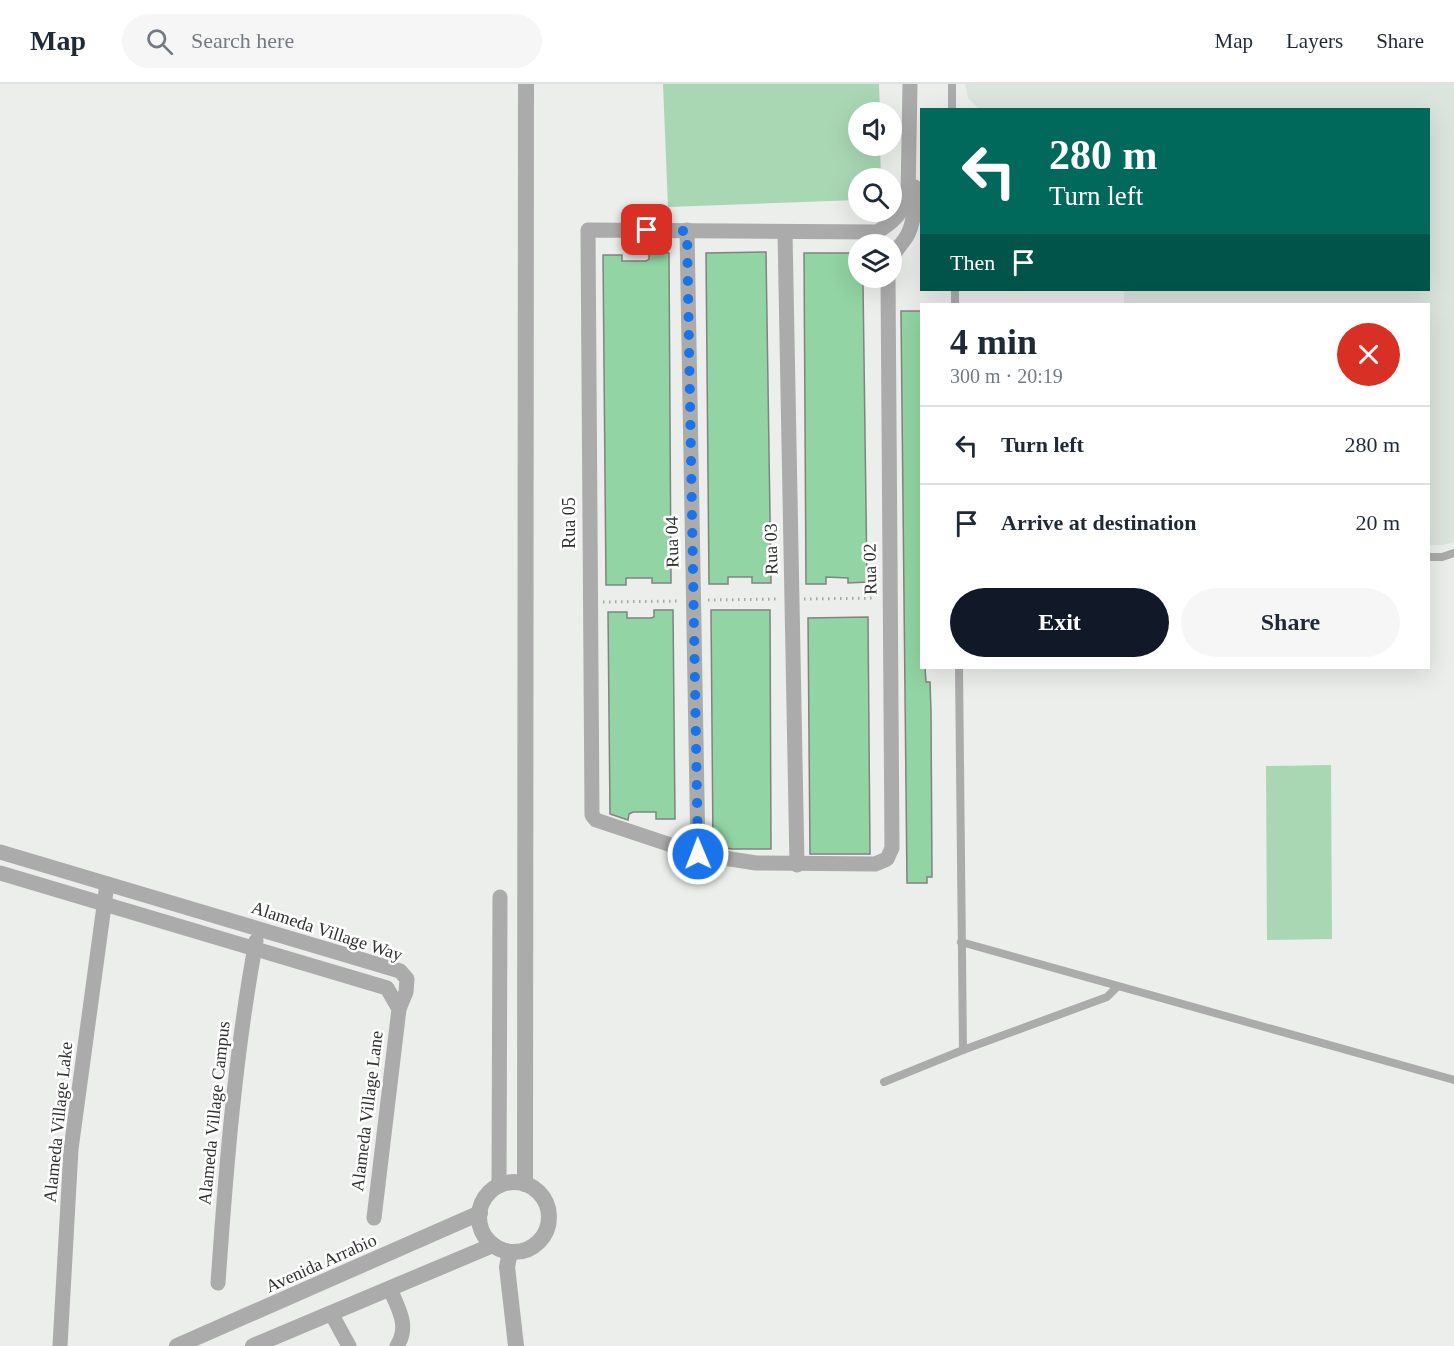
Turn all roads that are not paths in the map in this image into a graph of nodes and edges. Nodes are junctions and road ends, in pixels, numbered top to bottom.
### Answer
1 (526, 84) edge
2 (910, 84) edge
3 (918, 84) edge
4 (952, 84) edge
5 (952, 108) edge
6 (892, 223) junction
7 (687, 231) junction
8 (785, 232) junction
9 (890, 234) edge
10 (907, 235) junction
11 (902, 238) edge
12 (848, 242) edge
13 (888, 288) edge
14 (1454, 553) edge
15 (1430, 558) edge
16 (959, 669) edge
17 (0, 852) edge
18 (698, 854) junction
19 (797, 865) junction
20 (0, 873) edge
21 (107, 884) junction
22 (500, 897) dead end
23 (104, 904) junction
24 (259, 929) junction
25 (962, 942) junction
26 (255, 948) junction
27 (1117, 987) junction
28 (399, 1009) junction
29 (963, 1050) junction
30 (1454, 1080) edge
31 (884, 1082) dead end
32 (525, 1184) junction
33 (499, 1186) junction
34 (480, 1213) junction
35 (374, 1218) dead end
36 (493, 1245) junction
37 (510, 1252) junction
38 (218, 1283) dead end
39 (390, 1289) junction
40 (331, 1313) junction
41 (248, 1317) junction
42 (400, 1344) edge
43 (255, 1345) edge
44 (60, 1346) edge
45 (177, 1346) edge
46 (349, 1346) edge
47 (516, 1346) edge

1 - 32 street
2 - 6 street
3 - 10 street
4 - 5 lane
6 - 9 street
6 - 10 street
7 - 8 street
7 - 18 street, Rua 04
7 - 18 street, Rua 05
8 - 12 street
8 - 19 street, Rua 03
10 - 11 street
13 - 19 street, Rua 02
14 - 15 lane
16 - 25 lane
17 - 21 street, Alameda Village Way
18 - 19 street
20 - 23 street, Alameda Village Way
21 - 23 street, Alameda Village Lake
21 - 24 street, Alameda Village Way
22 - 33 street
23 - 26 street, Alameda Village Way
23 - 44 street, Alameda Village Lake
24 - 26 street, Alameda Village Campus
24 - 28 street, Alameda Village Way
25 - 27 lane
25 - 29 lane
26 - 28 street, Alameda Village Way
26 - 38 street, Alameda Village Campus
27 - 29 lane
27 - 30 lane
28 - 35 street, Alameda Village Lane
29 - 31 lane
32 - 33 street
32 - 37 street
33 - 34 street
34 - 36 street
34 - 41 street, Avenida Arrabio
36 - 37 street
36 - 39 street
37 - 47 street
39 - 40 street
39 - 42 street
40 - 43 street
40 - 46 street
41 - 43 street
41 - 45 street, Avenida Arrabio

